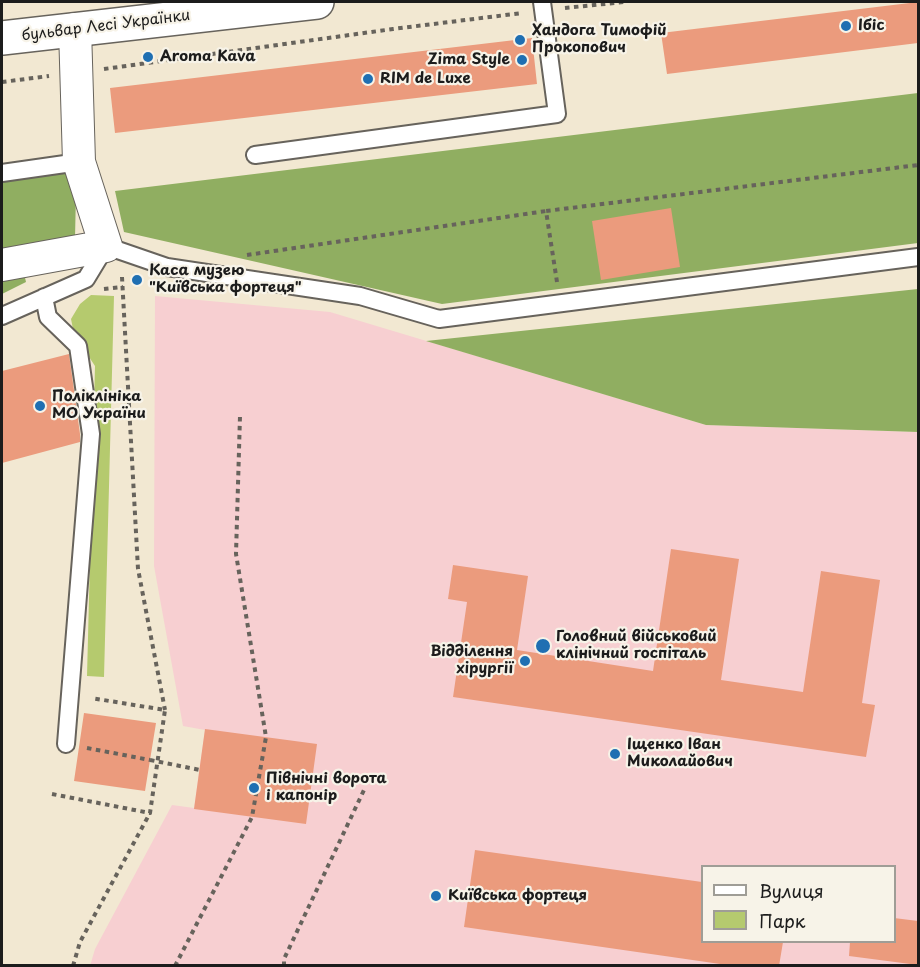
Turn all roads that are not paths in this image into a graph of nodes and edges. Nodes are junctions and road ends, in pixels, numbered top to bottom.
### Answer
1 (317, 2) edge
2 (543, 6) edge
3 (75, 29) junction
4 (2, 38) edge
5 (255, 155) dead end
6 (79, 162) junction
7 (2, 173) edge
8 (106, 246) junction
9 (918, 257) edge
10 (2, 265) edge
11 (44, 297) junction
12 (2, 316) edge
13 (66, 744) road end

1 - 3 main road, бульвар Лесі Українки
2 - 5 lane
3 - 4 main road, бульвар Лесі Українки
3 - 6 street
6 - 7 lane
6 - 8 street
8 - 9 lane
8 - 10 street
8 - 11 lane
11 - 12 lane
11 - 13 lane

